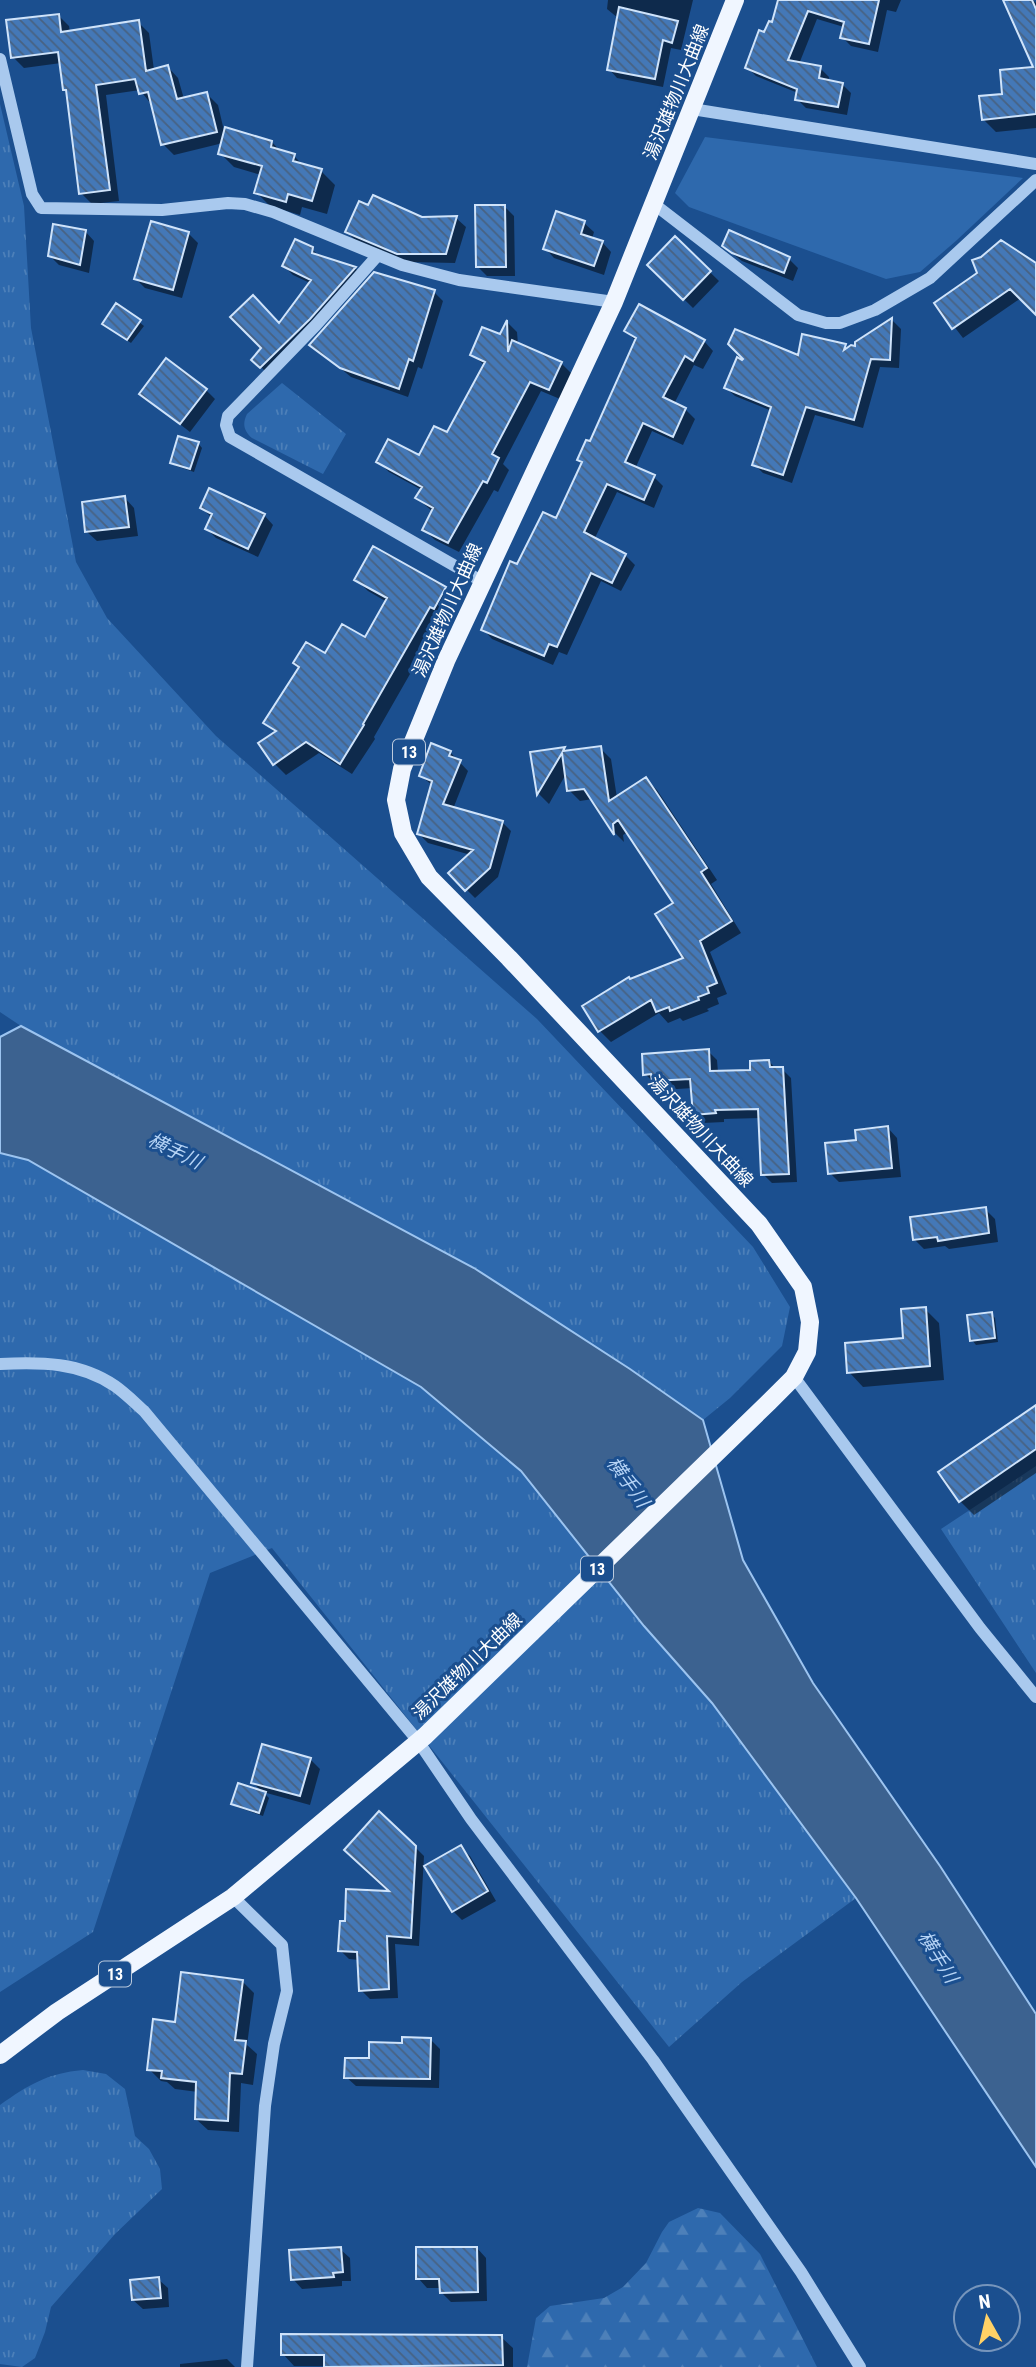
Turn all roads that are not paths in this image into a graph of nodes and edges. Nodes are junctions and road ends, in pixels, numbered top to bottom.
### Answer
1 (735, 0) edge
2 (0, 59) edge
3 (692, 109) junction
4 (1036, 164) edge
5 (1036, 180) edge
6 (653, 204) junction
7 (377, 255) junction
8 (614, 302) junction
9 (483, 582) junction
10 (0, 1364) edge
11 (794, 1377) junction
12 (1036, 1697) edge
13 (422, 1739) junction
14 (233, 1897) junction
15 (0, 2055) edge
16 (247, 2367) edge
17 (860, 2367) edge

1 - 3 main road, 湯沢雄物川大曲線 / 13
2 - 7 street
3 - 4 street
3 - 6 main road, 湯沢雄物川大曲線 / 13
5 - 6 street
6 - 8 main road, 湯沢雄物川大曲線 / 13
7 - 8 street
7 - 9 street
8 - 9 main road, 湯沢雄物川大曲線 / 13
9 - 11 main road, 湯沢雄物川大曲線 / 13
10 - 13 street
11 - 12 street
11 - 13 main road, 湯沢雄物川大曲線 / 13
13 - 14 main road, 湯沢雄物川大曲線 / 13
13 - 17 street
14 - 15 main road, 湯沢雄物川大曲線 / 13
14 - 16 street

